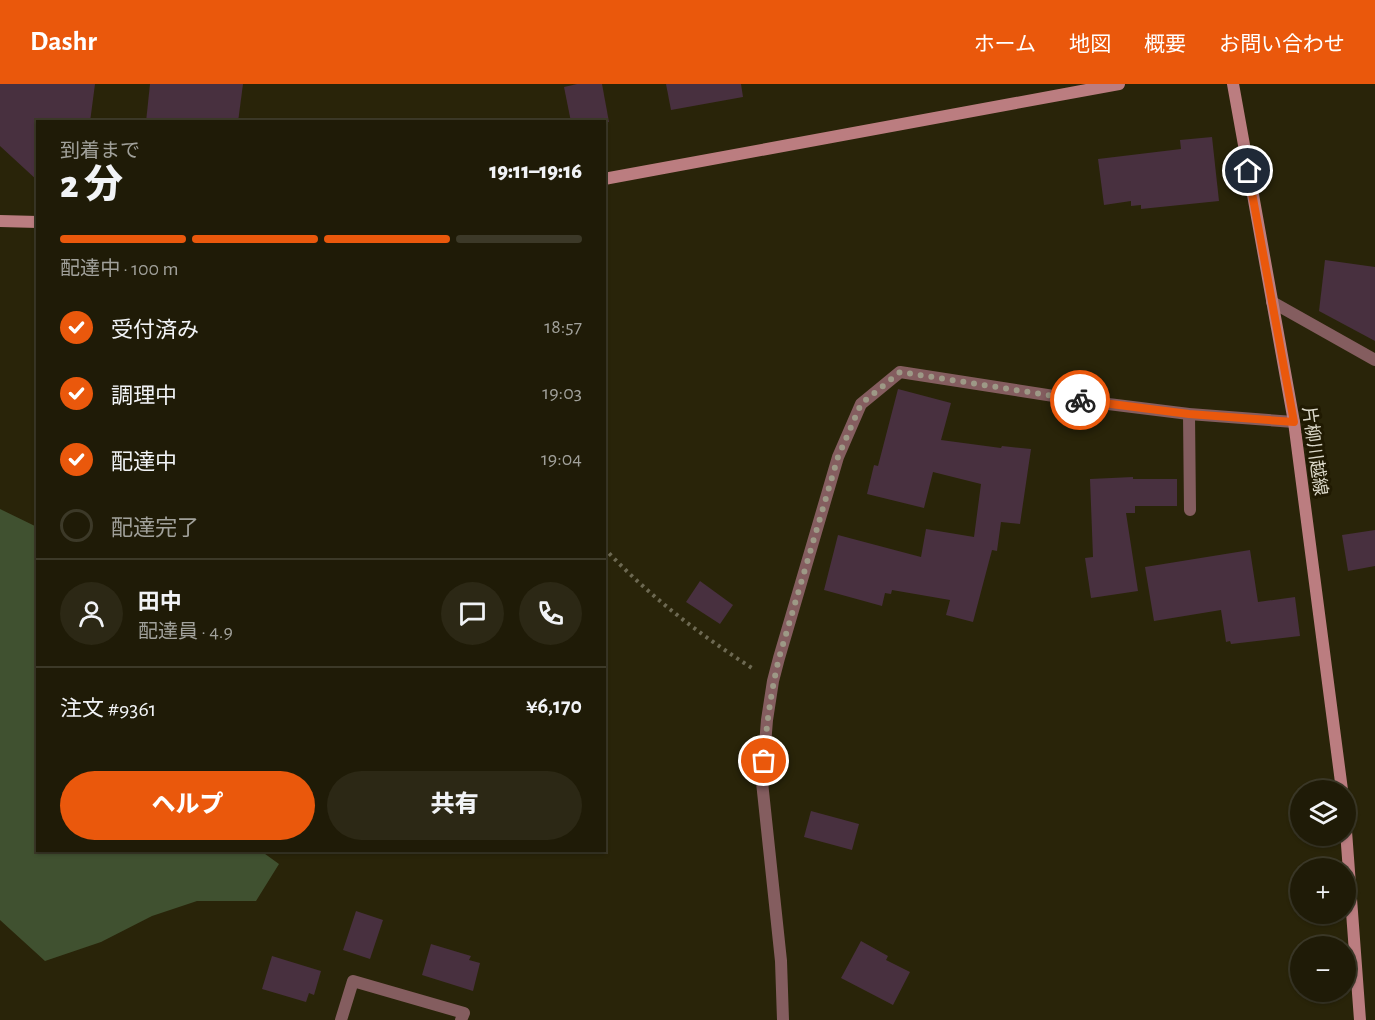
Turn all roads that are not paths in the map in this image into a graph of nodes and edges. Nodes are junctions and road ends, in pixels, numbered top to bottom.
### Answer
1 (1119, 84) edge
2 (1233, 84) edge
3 (606, 179) edge
4 (0, 221) edge
5 (36, 222) edge
6 (1272, 302) junction
7 (1375, 360) edge
8 (1189, 414) junction
9 (1294, 422) junction
10 (1190, 510) dead end
11 (1341, 780) edge
12 (1347, 846) edge
13 (341, 1020) edge
14 (461, 1020) edge
15 (783, 1020) edge
16 (1360, 1020) edge

1 - 3 main road
2 - 6 main road, 片柳川越線
4 - 5 main road
6 - 7 street
6 - 9 main road, 片柳川越線
8 - 9 street
8 - 10 street
8 - 15 street
9 - 11 main road, 片柳川越線
12 - 16 main road
13 - 14 street

